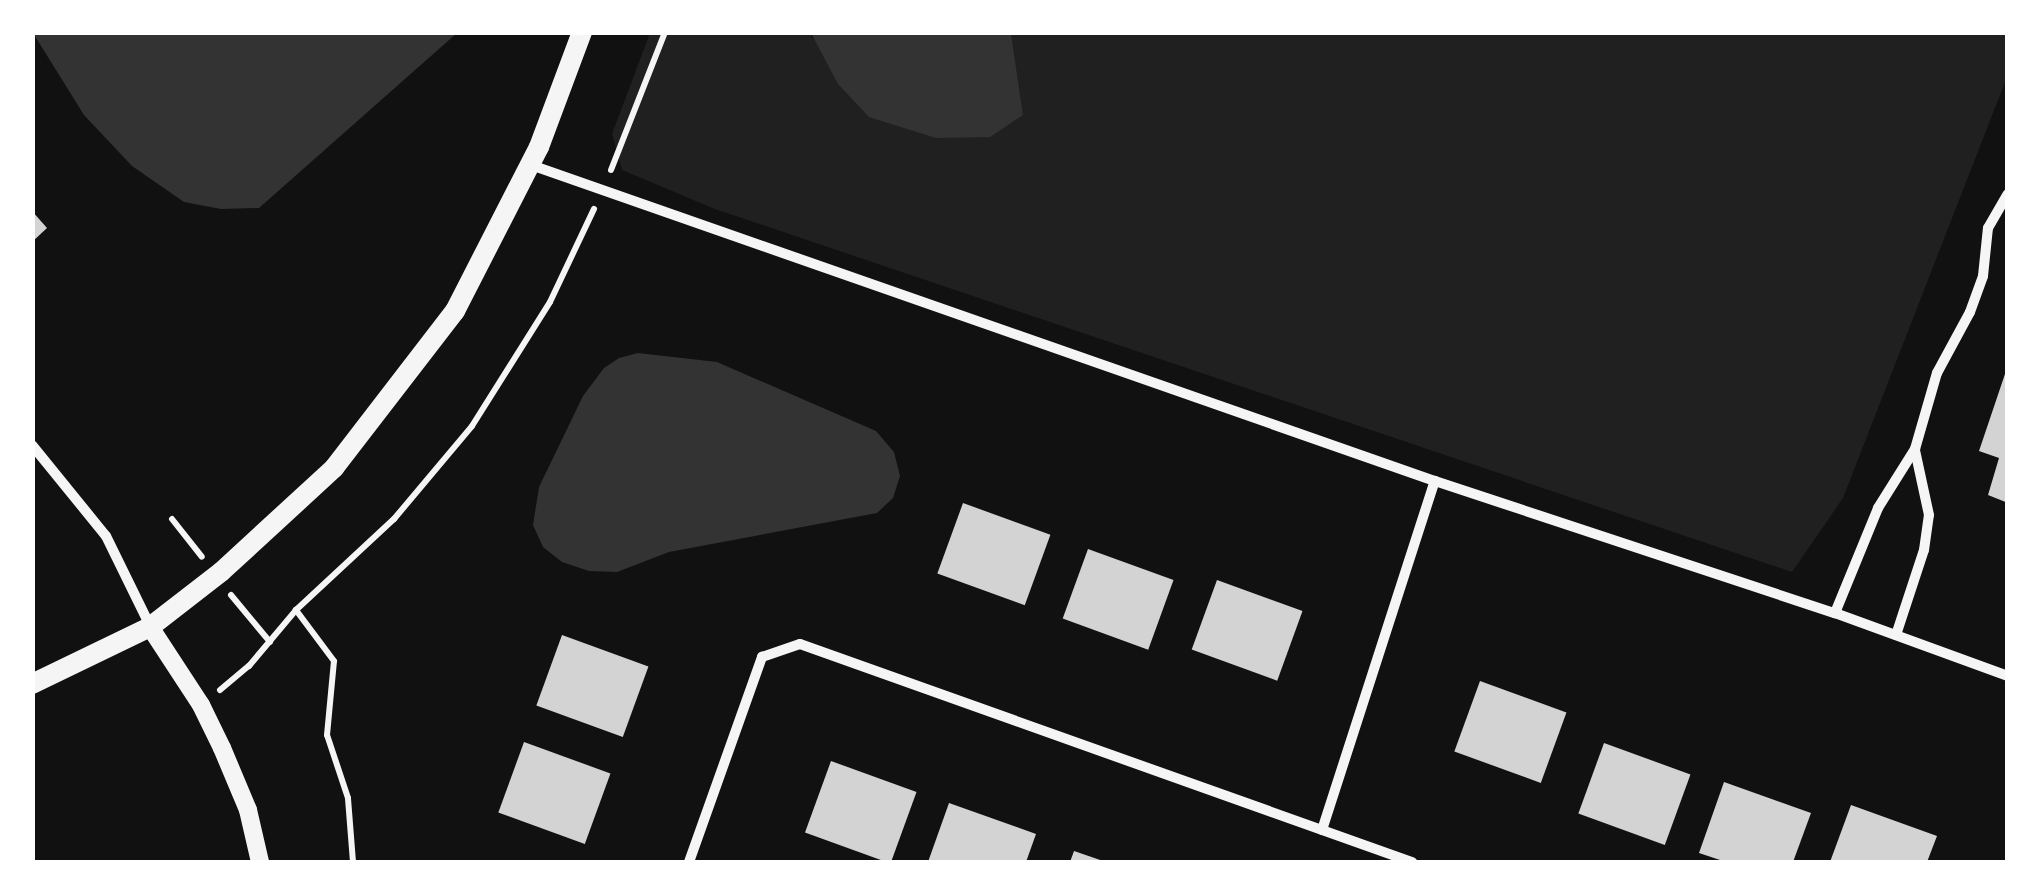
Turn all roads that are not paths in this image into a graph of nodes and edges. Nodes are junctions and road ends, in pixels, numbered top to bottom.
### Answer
1 (582, 32) edge
2 (530, 166) junction
3 (2008, 194) edge
4 (32, 445) edge
5 (1915, 449) junction
6 (1435, 481) junction
7 (1835, 613) junction
8 (150, 626) junction
9 (1896, 635) junction
10 (2008, 676) edge
11 (32, 684) edge
12 (1322, 830) junction
13 (260, 862) edge
14 (689, 862) edge
15 (1412, 862) edge

1 - 2 main road
2 - 6 street
2 - 8 main road
3 - 5 street
4 - 8 street
5 - 7 street
5 - 9 street
6 - 7 street
6 - 12 street
7 - 9 street
8 - 11 main road
8 - 13 street
9 - 10 street
12 - 14 street
12 - 15 street

